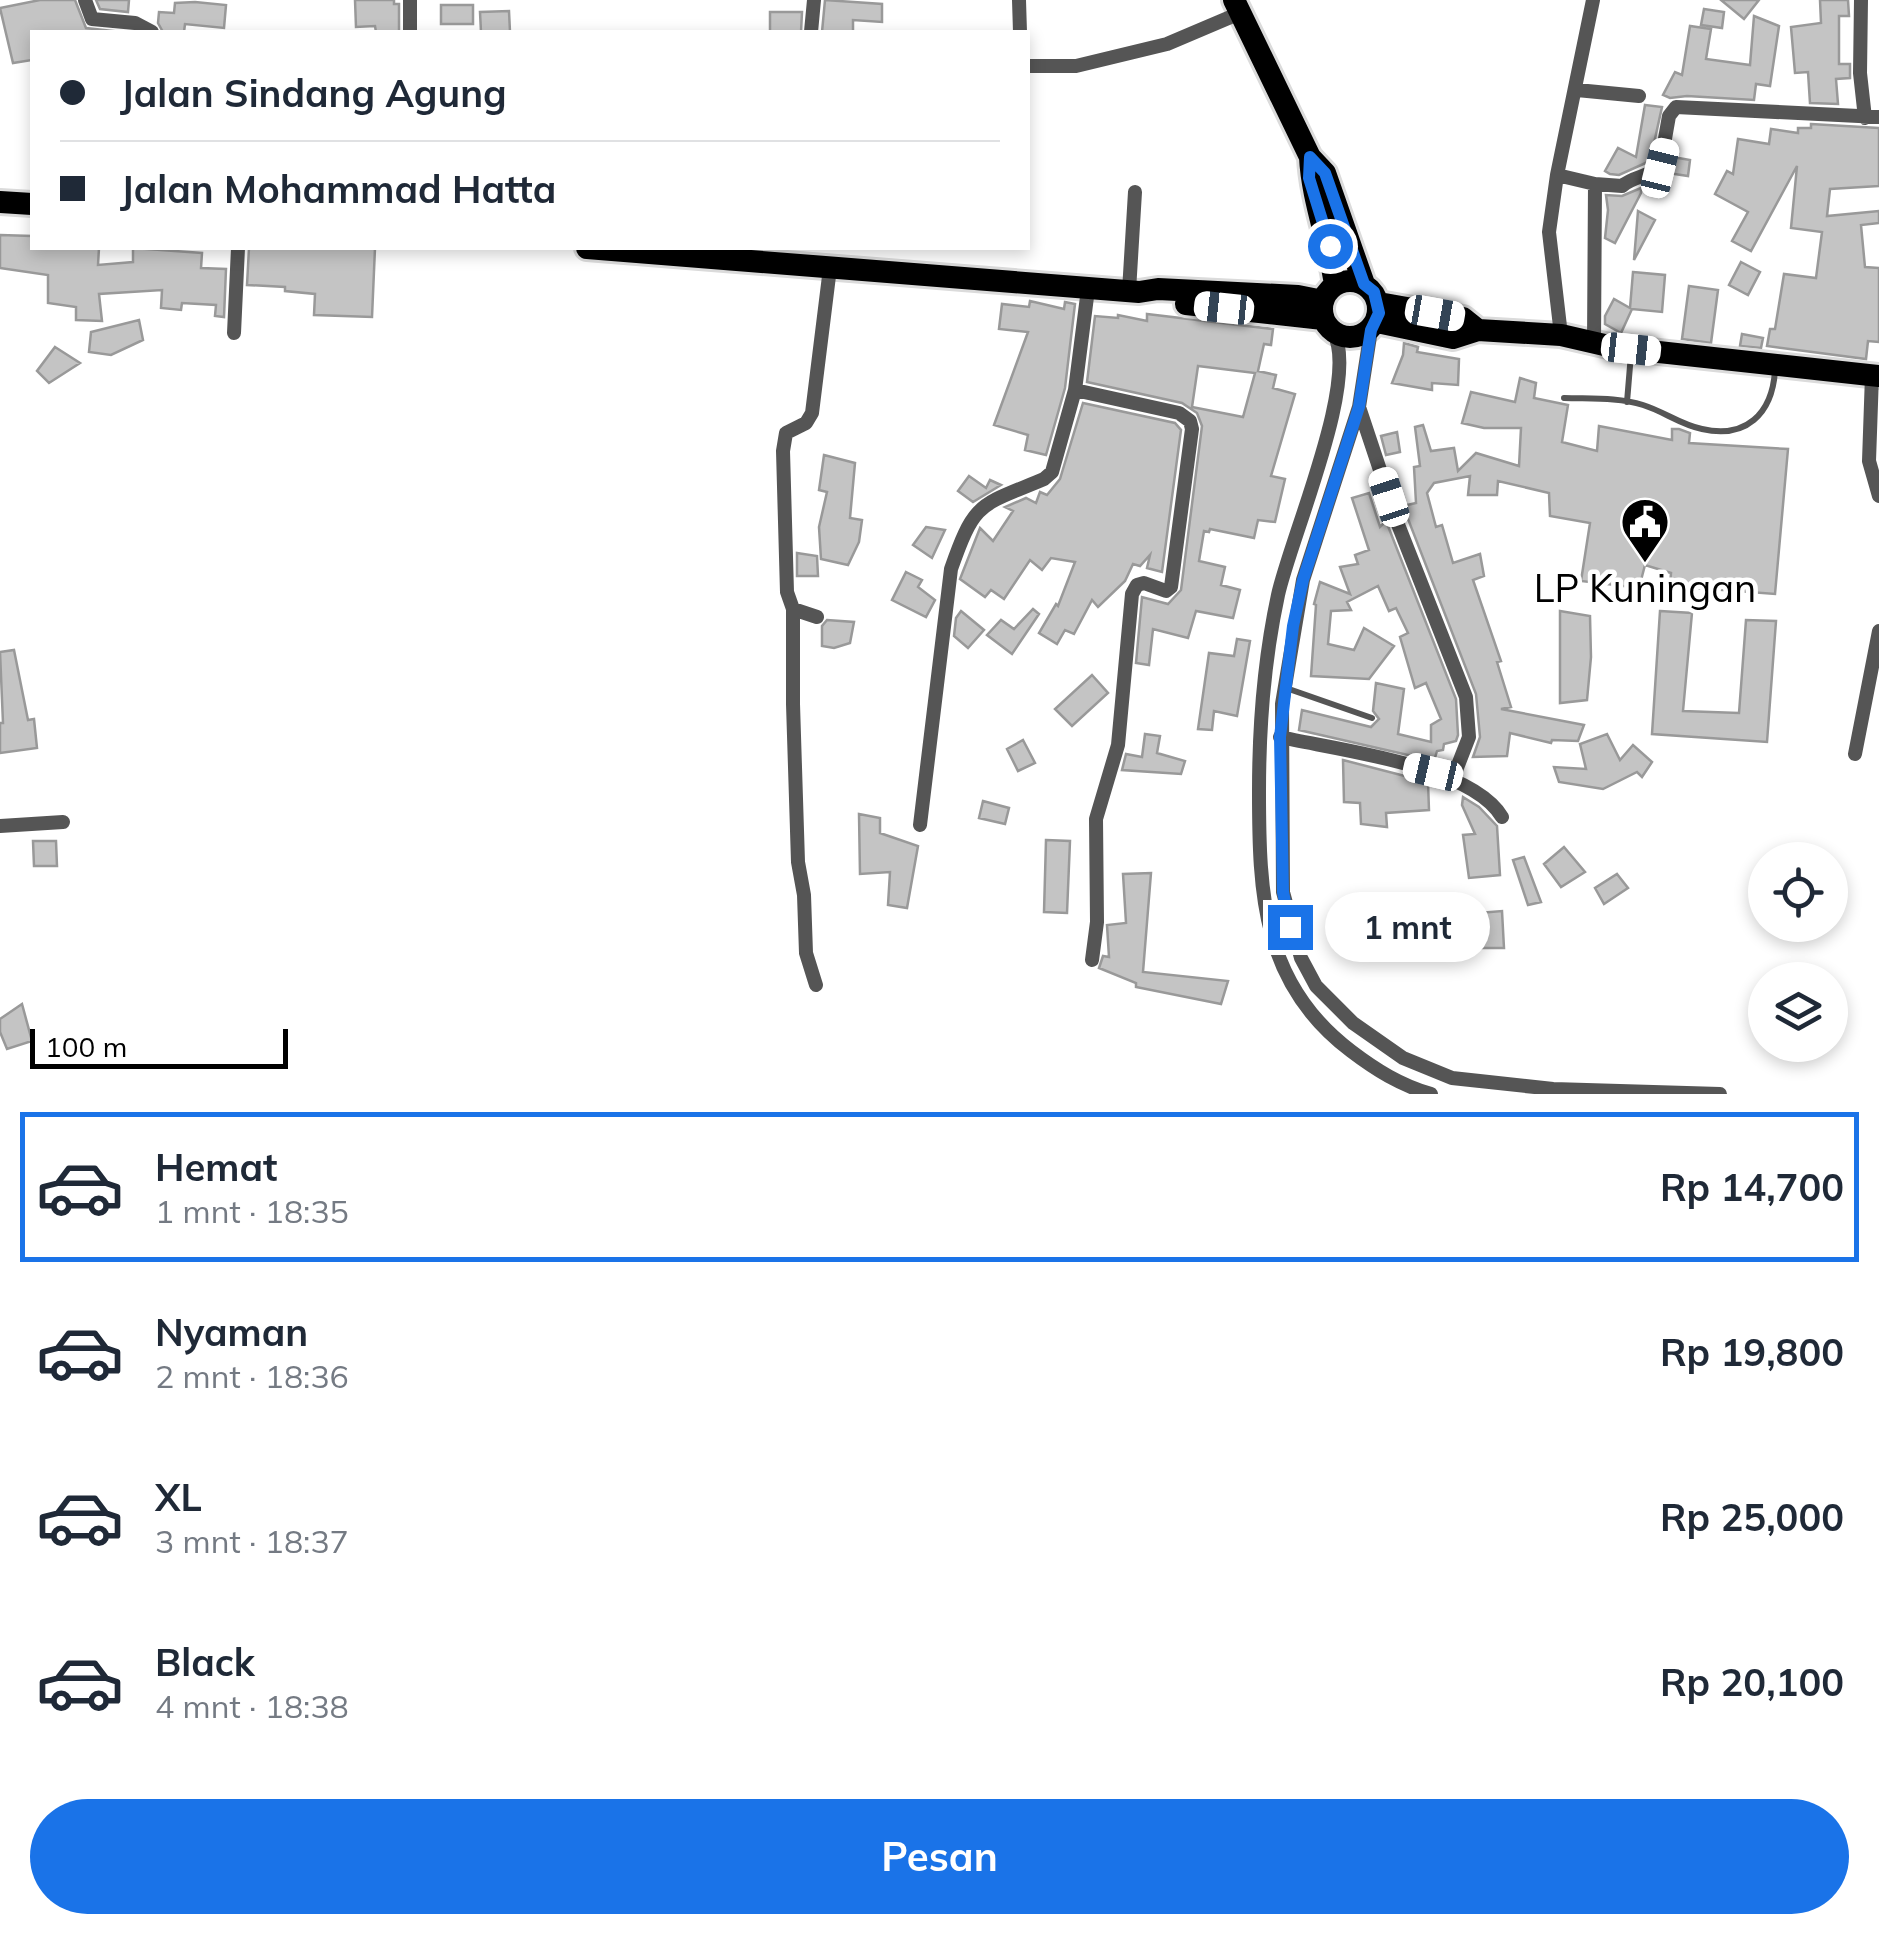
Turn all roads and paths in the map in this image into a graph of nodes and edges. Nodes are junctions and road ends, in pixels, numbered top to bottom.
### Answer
1 (86, 0) edge
2 (410, 0) edge
3 (814, 0) edge
4 (1019, 0) edge
5 (1594, 0) edge
6 (1861, 0) edge
7 (1237, 7) edge
8 (148, 30) edge
9 (410, 30) edge
10 (812, 30) edge
11 (1020, 30) edge
12 (1030, 66) edge
13 (1577, 90) junction
14 (1639, 96) dead end
15 (1872, 118) edge
16 (1310, 157) junction
17 (1557, 174) junction
18 (1595, 184) junction
19 (1135, 192) dead end
20 (0, 202) edge
21 (30, 204) edge
22 (238, 250) edge
23 (640, 250) edge
24 (796, 256) edge
25 (830, 268) junction
26 (1364, 284) junction
27 (1088, 288) junction
28 (1134, 292) junction
29 (1328, 309) junction
30 (1375, 319) junction
31 (234, 333) dead end
32 (1561, 335) junction
33 (1594, 343) junction
34 (1631, 349) junction
35 (1776, 364) junction
36 (1876, 376) edge
37 (1075, 390) junction
38 (1564, 398) dead end
39 (1627, 402) junction
40 (1359, 407) junction
41 (1879, 496) edge
42 (794, 609) junction
43 (817, 617) dead end
44 (1879, 632) edge
45 (1264, 682) junction
46 (1285, 688) junction
47 (1372, 718) dead end
48 (1280, 737) junction
49 (1855, 754) dead end
50 (1453, 778) junction
51 (1502, 817) dead end
52 (62, 822) dead end
53 (920, 825) dead end
54 (0, 826) edge
55 (1092, 960) dead end
56 (816, 984) dead end
57 (1431, 1094) edge
58 (1720, 1094) edge

1 - 8 street
2 - 9 street
3 - 10 street
4 - 11 street
5 - 13 street
6 - 15 street
7 - 12 street
7 - 16 main road
13 - 14 street
13 - 17 street
15 - 18 street
16 - 26 main road
16 - 29 main road
17 - 18 street
17 - 32 street
18 - 33 street
19 - 28 street
20 - 21 main road
22 - 31 street
23 - 24 main road
24 - 25 main road
25 - 27 main road
25 - 42 street
26 - 29 main road
26 - 30 main road
27 - 28 main road
27 - 37 street
28 - 29 main road
29 - 30 main road
29 - 45 street
30 - 32 main road
30 - 40 street
32 - 33 main road
33 - 34 main road
34 - 35 main road
34 - 39 lane
35 - 36 main road
35 - 39 lane
36 - 41 street
37 - 53 street
37 - 55 street
38 - 39 lane
40 - 46 street
40 - 50 street
42 - 43 street
42 - 56 street
44 - 49 street
45 - 46 street
45 - 57 street
46 - 47 lane
46 - 48 street
48 - 50 street
48 - 58 street
50 - 51 street
52 - 54 street

